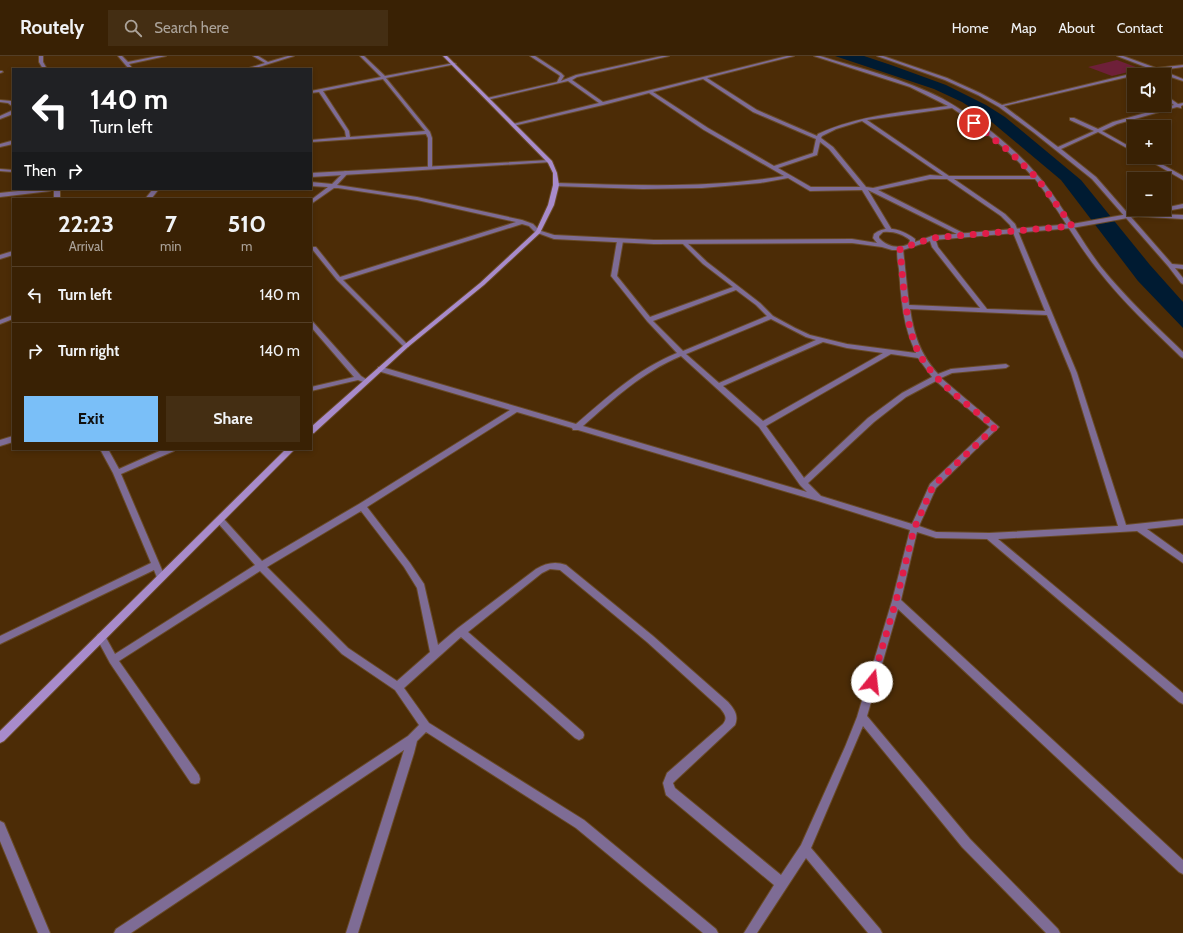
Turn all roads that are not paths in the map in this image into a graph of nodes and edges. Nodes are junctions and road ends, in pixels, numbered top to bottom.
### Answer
1 (41, 56) edge
2 (120, 56) edge
3 (164, 56) edge
4 (255, 56) edge
5 (292, 56) edge
6 (362, 56) edge
7 (445, 56) edge
8 (532, 56) edge
9 (667, 56) edge
10 (792, 56) edge
11 (816, 56) edge
12 (879, 56) edge
13 (1119, 56) edge
14 (661, 57) edge
15 (268, 63) junction
16 (126, 64) junction
17 (454, 64) junction
18 (1183, 66) edge
19 (44, 68) edge
20 (130, 68) edge
21 (251, 68) edge
22 (1148, 68) edge
23 (1168, 68) edge
24 (1171, 76) edge
25 (383, 77) junction
26 (1127, 77) edge
27 (704, 78) junction
28 (569, 80) junction
29 (1183, 80) edge
30 (558, 83) junction
31 (320, 90) junction
32 (312, 92) edge
33 (651, 92) junction
34 (489, 99) junction
35 (1171, 100) edge
36 (0, 101) edge
37 (603, 104) junction
38 (1183, 104) edge
39 (12, 105) edge
40 (1177, 105) junction
41 (1001, 106) junction
42 (952, 107) junction
43 (1183, 110) edge
44 (12, 112) edge
45 (0, 118) edge
46 (1072, 119) dead end
47 (863, 120) junction
48 (516, 125) junction
49 (1099, 131) junction
50 (428, 132) junction
51 (348, 138) junction
52 (818, 138) junction
53 (312, 141) edge
54 (12, 142) edge
55 (0, 146) edge
56 (1127, 147) edge
57 (1058, 149) junction
58 (549, 161) junction
59 (1158, 164) edge
60 (430, 167) junction
61 (774, 168) junction
62 (0, 170) edge
63 (12, 171) edge
64 (347, 172) junction
65 (312, 175) edge
66 (948, 176) junction
67 (788, 177) junction
68 (1037, 178) junction
69 (1183, 178) edge
70 (312, 184) edge
71 (556, 185) junction
72 (333, 186) junction
73 (864, 188) junction
74 (40, 190) edge
75 (155, 190) edge
76 (873, 190) junction
77 (0, 194) edge
78 (149, 198) edge
79 (312, 201) edge
80 (1183, 206) edge
81 (1171, 208) edge
82 (1127, 213) edge
83 (1130, 216) junction
84 (1183, 217) edge
85 (522, 222) junction
86 (1072, 226) junction
87 (889, 230) junction
88 (538, 232) junction
89 (1015, 232) junction
90 (904, 233) junction
91 (876, 235) junction
92 (965, 236) junction
93 (932, 238) junction
94 (620, 241) junction
95 (852, 241) junction
96 (684, 242) junction
97 (882, 245) junction
98 (912, 245) junction
99 (314, 248) dead end
100 (900, 249) junction
101 (12, 253) edge
102 (0, 257) edge
103 (1170, 265) junction
104 (1183, 267) edge
105 (340, 278) junction
106 (1183, 282) edge
107 (736, 288) junction
108 (906, 307) junction
109 (985, 310) junction
110 (1048, 313) junction
111 (12, 317) edge
112 (770, 317) junction
113 (648, 320) junction
114 (0, 322) edge
115 (312, 324) edge
116 (821, 340) junction
117 (406, 346) junction
118 (890, 352) junction
119 (681, 353) junction
120 (920, 356) junction
121 (1183, 356) edge
122 (1006, 366) dead end
123 (380, 369) junction
124 (937, 377) junction
125 (363, 379) junction
126 (717, 386) junction
127 (312, 389) edge
128 (515, 410) junction
129 (762, 425) junction
130 (576, 428) junction
131 (312, 430) edge
132 (12, 439) edge
133 (0, 444) edge
134 (105, 450) edge
135 (169, 450) edge
136 (290, 450) edge
137 (117, 473) junction
138 (803, 483) junction
139 (819, 498) junction
140 (362, 506) junction
141 (220, 520) junction
142 (1183, 522) edge
143 (1138, 527) junction
144 (914, 529) junction
145 (1123, 529) junction
146 (989, 536) junction
147 (1183, 560) edge
148 (156, 565) junction
149 (261, 566) junction
150 (161, 577) junction
151 (896, 601) junction
152 (461, 631) junction
153 (101, 637) junction
154 (0, 640) edge
155 (435, 652) junction
156 (113, 660) junction
157 (398, 687) junction
158 (1183, 699) edge
159 (862, 717) junction
160 (425, 726) junction
161 (579, 735) dead end
162 (0, 738) edge
163 (412, 739) junction
164 (195, 779) dead end
165 (0, 826) edge
166 (805, 849) junction
167 (1183, 868) edge
168 (781, 883) junction
169 (44, 933) edge
170 (120, 933) edge
171 (352, 933) edge
172 (712, 933) edge
173 (750, 933) edge
174 (876, 933) edge
175 (1054, 933) edge

1 - 19 street
2 - 16 street
3 - 16 street
4 - 15 street
5 - 15 street
6 - 25 street
7 - 17 main road
8 - 30 street
9 - 14 street
10 - 27 street
11 - 42 street
12 - 41 street
13 - 22 street
14 - 28 street
15 - 21 street
16 - 20 street
17 - 25 street
17 - 34 main road
18 - 23 street
24 - 29 street
25 - 31 street
25 - 50 street
26 - 41 street
27 - 33 street
27 - 52 street
28 - 30 street
28 - 37 street
30 - 34 street
31 - 32 street
31 - 51 street
33 - 37 street
33 - 61 street
34 - 48 main road
35 - 40 street
36 - 39 street
37 - 48 street
38 - 40 street
40 - 43 street
40 - 49 street
41 - 57 street
42 - 47 street
42 - 68 street
44 - 45 street
46 - 49 street
47 - 52 street
47 - 66 street
48 - 58 main road
49 - 56 street
49 - 57 street
50 - 51 street
50 - 60 street
51 - 53 street
52 - 61 street
52 - 73 street
54 - 55 street
57 - 82 street
58 - 60 street
58 - 71 main road
59 - 69 street
60 - 64 street
61 - 67 street
62 - 63 street
64 - 65 street
64 - 72 street
66 - 68 street
66 - 76 street
66 - 89 street
67 - 71 street
67 - 73 street
68 - 86 street
70 - 72 street
71 - 88 main road
72 - 79 street
72 - 85 street
73 - 76 street
73 - 87 street
74 - 77 street
75 - 78 street
76 - 92 street
80 - 81 street
83 - 84 street
83 - 86 street
83 - 103 street
85 - 88 street
85 - 105 street
86 - 89 street
86 - 121 street
87 - 90 street
87 - 91 street
88 - 94 street
88 - 117 main road
89 - 92 street
89 - 110 street
90 - 93 street
90 - 98 street
91 - 95 street
91 - 97 street
92 - 93 street
93 - 98 street
93 - 109 street
94 - 96 street
94 - 113 street
95 - 96 street
95 - 97 street
96 - 107 street
97 - 100 street
98 - 100 street
99 - 105 street
100 - 108 street
101 - 102 street
103 - 104 street
103 - 106 street
105 - 117 street
107 - 112 street
107 - 113 street
108 - 109 street
108 - 120 street
109 - 110 street
110 - 145 street
111 - 114 street
112 - 116 street
112 - 119 street
113 - 119 street
115 - 125 street
116 - 118 street
116 - 126 street
117 - 123 main road
118 - 120 street
118 - 129 street
119 - 126 street
119 - 130 street
120 - 124 street
122 - 124 street
123 - 125 main road
123 - 128 street
124 - 138 street
124 - 144 street
125 - 127 street
125 - 131 main road
126 - 129 street
128 - 130 street
128 - 140 street
129 - 138 street
130 - 139 street
132 - 133 street
134 - 137 street
135 - 137 street
136 - 141 main road
137 - 148 street
138 - 139 street
139 - 144 street
140 - 149 street
140 - 155 street
141 - 149 street
141 - 150 main road
142 - 143 street
143 - 145 street
143 - 147 street
144 - 146 street
144 - 151 street
145 - 146 street
146 - 158 street
148 - 150 street
148 - 154 street
149 - 156 street
149 - 157 street
150 - 153 main road
151 - 159 street
151 - 167 street
152 - 155 street
152 - 161 street
152 - 168 street
153 - 156 street
153 - 162 main road
155 - 157 street
156 - 164 street
157 - 160 street
159 - 166 street
159 - 175 street
160 - 163 street
160 - 172 street
163 - 170 street
163 - 171 street
165 - 169 street
166 - 168 street
166 - 174 street
168 - 173 street

